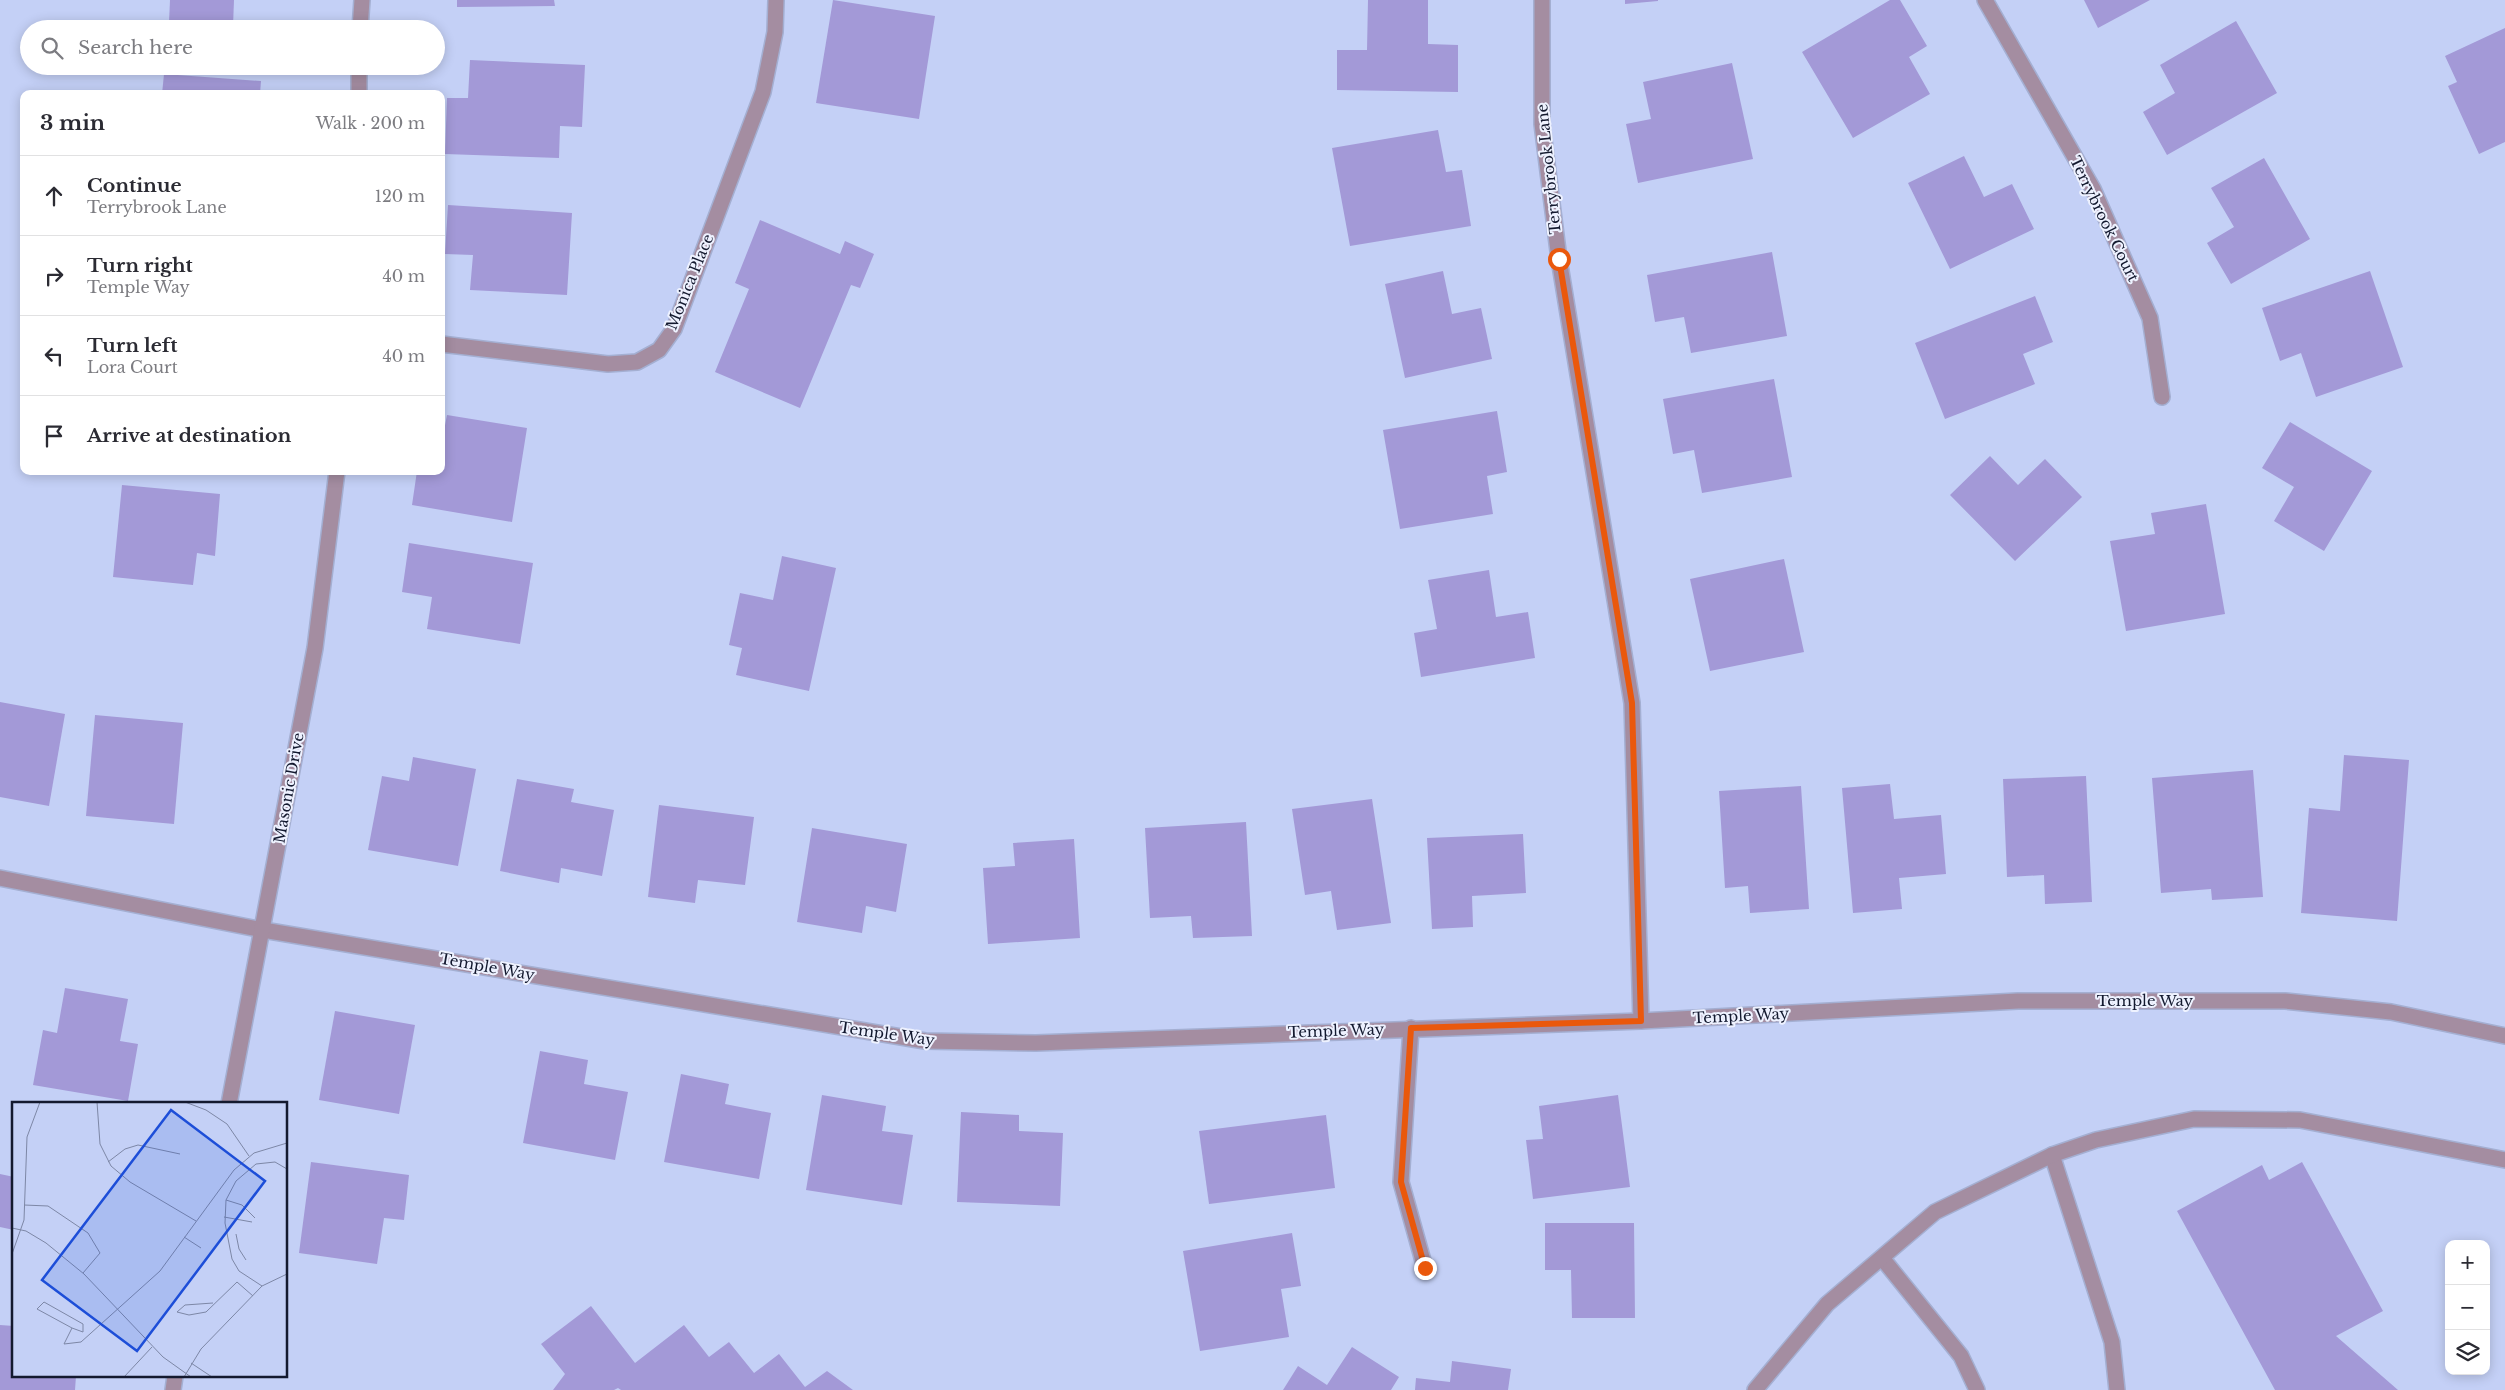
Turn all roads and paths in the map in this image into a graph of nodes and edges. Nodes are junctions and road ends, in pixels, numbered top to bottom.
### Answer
1 (362, 0) edge
2 (776, 0) edge
3 (1542, 0) edge
4 (1985, 0) edge
5 (361, 20) edge
6 (359, 75) edge
7 (359, 90) edge
8 (445, 344) edge
9 (2162, 397) dead end
10 (337, 475) edge
11 (0, 878) edge
12 (263, 930) junction
13 (1641, 1021) junction
14 (1411, 1028) junction
15 (2505, 1036) edge
16 (229, 1102) edge
17 (2052, 1155) junction
18 (2505, 1160) edge
19 (1882, 1258) junction
20 (1425, 1268) dead end
21 (1755, 1390) edge
22 (1977, 1390) edge
23 (2117, 1390) edge

1 - 5 street
2 - 8 street, Monica Place
3 - 13 street, Terrybrook Lane
4 - 9 street, Terrybrook Court
6 - 7 street
10 - 12 street, Masonic Drive
11 - 12 street, Temple Way
12 - 14 street, Temple Way
12 - 16 street, Masonic Drive
13 - 14 street, Temple Way
13 - 15 street, Temple Way
14 - 20 street
17 - 18 street
17 - 19 street
17 - 23 street
19 - 21 street
19 - 22 street

